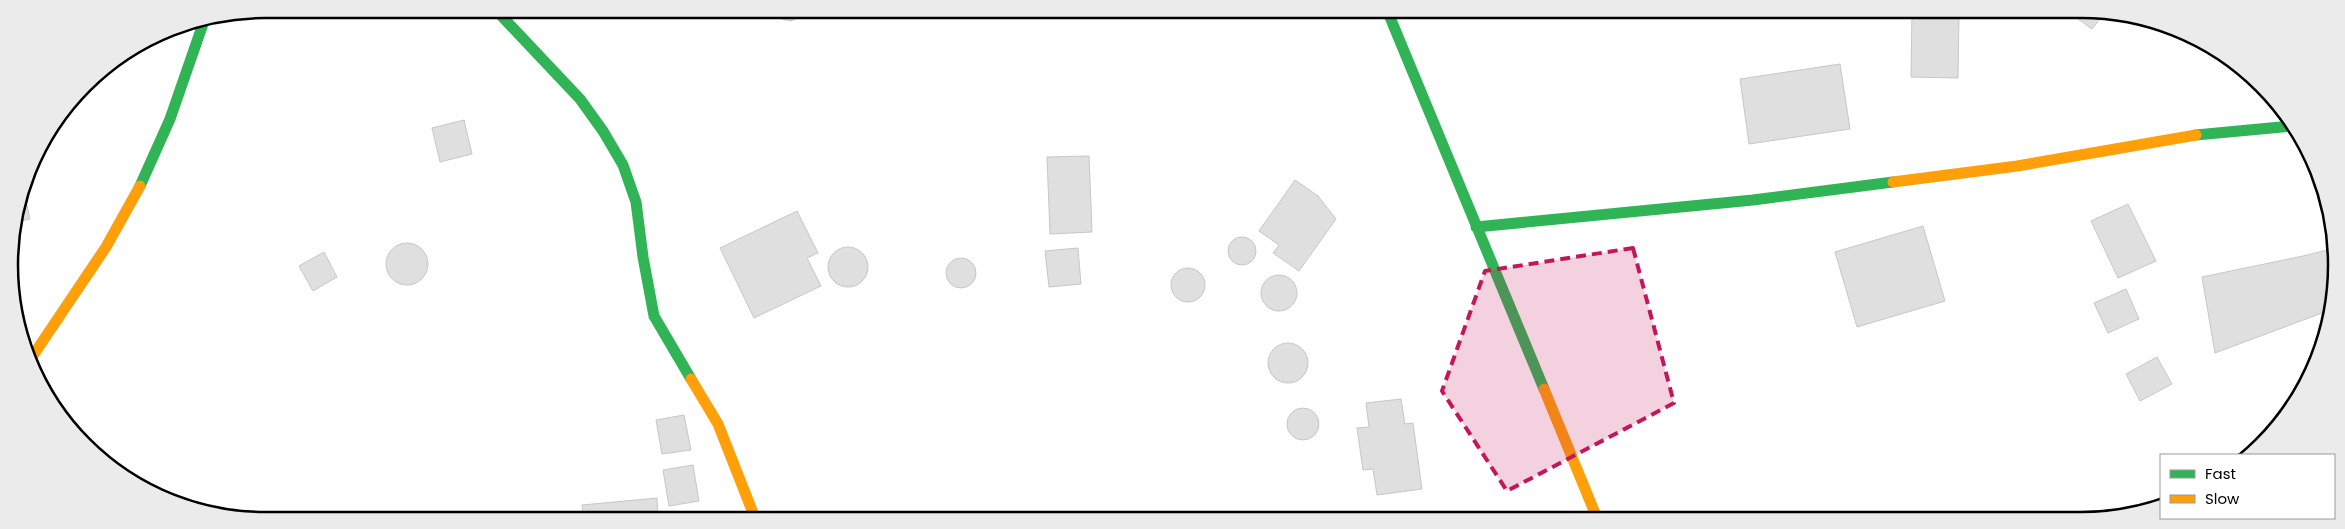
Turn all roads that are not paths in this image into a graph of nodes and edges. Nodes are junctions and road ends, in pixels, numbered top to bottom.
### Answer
1 (504, 18) edge
2 (1390, 18) edge
3 (202, 26) edge
4 (2286, 127) edge
5 (1476, 227) junction
6 (34, 354) edge
7 (753, 512) edge
8 (1595, 512) edge

1 - 7 street
2 - 5 street
3 - 6 street
4 - 5 street
5 - 8 street

